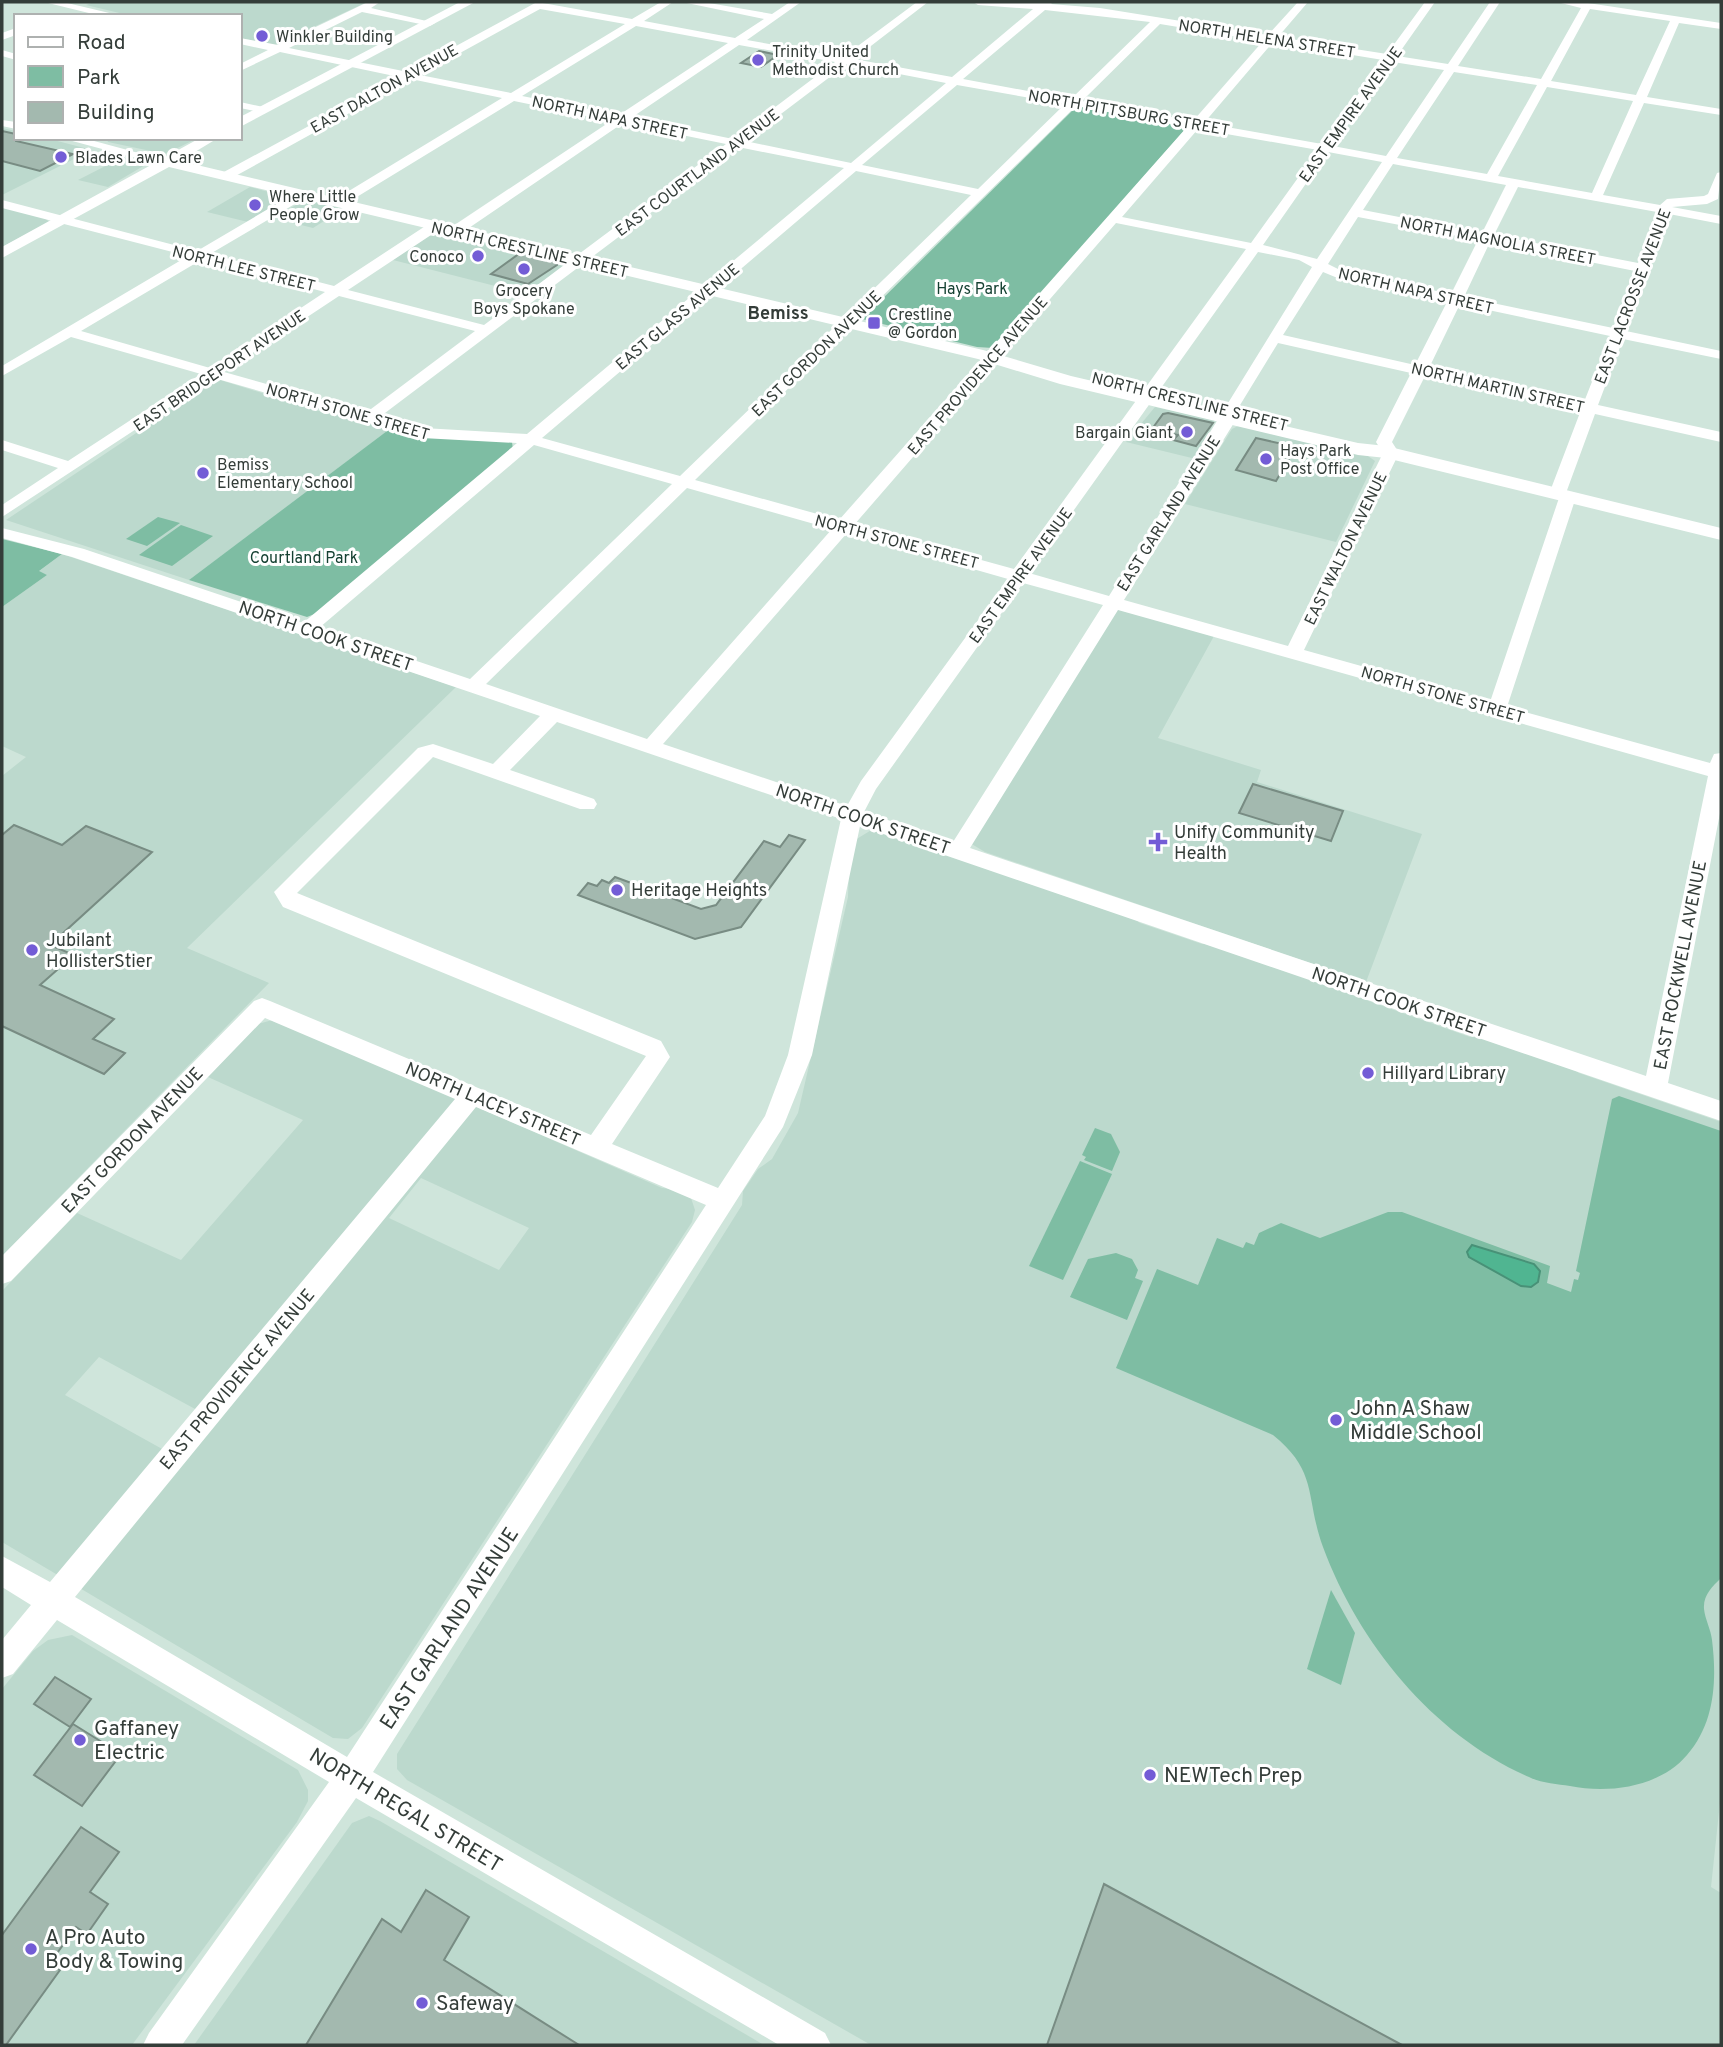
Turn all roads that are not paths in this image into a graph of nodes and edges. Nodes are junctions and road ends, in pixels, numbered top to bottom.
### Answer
1 (49, 2) edge
2 (85, 2) edge
3 (374, 2) edge
4 (469, 2) edge
5 (668, 2) edge
6 (687, 2) edge
7 (796, 2) edge
8 (923, 2) edge
9 (978, 2) edge
10 (1303, 2) edge
11 (1430, 2) edge
12 (1495, 2) edge
13 (1562, 2) edge
14 (1646, 2) edge
15 (540, 4) edge
16 (1044, 5) edge
17 (1587, 6) junction
18 (73, 7) junction
19 (360, 9) junction
20 (57, 14) edge
21 (107, 14) edge
22 (1641, 14) junction
23 (773, 17) junction
24 (1159, 17) junction
25 (1676, 19) junction
26 (430, 23) junction
27 (633, 24) junction
28 (1721, 26) edge
29 (1270, 39) junction
30 (242, 41) edge
31 (737, 42) junction
32 (278, 49) junction
33 (1390, 58) junction
34 (845, 60) junction
35 (350, 64) junction
36 (242, 67) edge
37 (1450, 68) junction
38 (406, 76) junction
39 (956, 80) junction
40 (1541, 84) junction
41 (513, 97) junction
42 (1639, 99) junction
43 (1074, 101) junction
44 (242, 105) edge
45 (264, 110) junction
46 (1721, 112) edge
47 (622, 119) junction
48 (242, 122) edge
49 (1197, 124) junction
50 (207, 140) edge
51 (92, 141) edge
52 (736, 142) junction
53 (1326, 148) junction
54 (1390, 159) junction
55 (166, 162) junction
56 (855, 166) junction
57 (226, 176) junction
58 (1721, 176) edge
59 (1490, 178) junction
60 (1514, 182) junction
61 (981, 193) junction
62 (301, 195) junction
63 (1596, 197) junction
64 (338, 203) junction
65 (2, 204) edge
66 (1664, 209) junction
67 (1354, 212) junction
68 (1114, 219) junction
69 (62, 220) junction
70 (1721, 220) edge
71 (435, 226) junction
72 (455, 231) junction
73 (1486, 238) junction
74 (1255, 248) junction
75 (2, 253) edge
76 (197, 256) junction
77 (579, 260) junction
78 (1320, 266) junction
79 (1643, 268) junction
80 (708, 290) junction
81 (337, 291) junction
82 (1454, 300) junction
83 (847, 323) junction
84 (486, 330) junction
85 (69, 332) junction
86 (1617, 333) junction
87 (1275, 338) junction
88 (1721, 355) edge
89 (993, 358) junction
90 (1421, 369) junction
91 (2, 372) edge
92 (214, 373) junction
93 (1149, 395) junction
94 (1589, 407) junction
95 (1229, 414) junction
96 (370, 417) junction
97 (1721, 437) edge
98 (530, 439) junction
99 (2, 445) edge
100 (1389, 452) junction
101 (71, 467) junction
102 (683, 482) junction
103 (1563, 496) junction
104 (2, 513) edge
105 (843, 527) junction
106 (2, 533) edge
107 (1721, 534) edge
108 (1020, 575) junction
109 (1112, 602) junction
110 (305, 629) junction
111 (1294, 653) junction
112 (474, 686) junction
113 (1497, 709) junction
114 (553, 714) junction
115 (650, 747) junction
116 (1721, 768) edge
117 (499, 771) junction
118 (587, 804) dead end
119 (852, 815) junction
120 (958, 851) junction
121 (262, 1007) joint
122 (1655, 1088) junction
123 (473, 1094) junction
124 (1721, 1111) edge
125 (596, 1148) junction
126 (724, 1202) junction
127 (2, 1273) edge
128 (2, 1570) edge
129 (53, 1602) junction
130 (2, 1664) edge
131 (352, 1777) junction
132 (161, 2045) edge
133 (813, 2045) edge

1 - 18 street
2 - 18 street
3 - 19 street
4 - 26 main road
5 - 27 street
6 - 23 street
7 - 23 street
8 - 34 street, EAST COURTLAND AVENUE
9 - 16 street, NORTH HELENA STREET
10 - 29 street, EAST PROVIDENCE AVENUE
11 - 33 street, EAST EMPIRE AVENUE
12 - 37 street, EAST GARLAND AVENUE
13 - 17 street
14 - 22 street
15 - 27 street, NORTH PITTSBURG STREET
15 - 38 street, EAST DALTON AVENUE
16 - 24 street, NORTH HELENA STREET
16 - 39 street, EAST GLASS AVENUE
17 - 22 street
17 - 40 street
18 - 20 street
18 - 21 street
19 - 26 street
19 - 32 street
22 - 25 street
23 - 31 street
24 - 29 street, NORTH HELENA STREET
24 - 43 street, EAST GORDON AVENUE
25 - 28 street
25 - 42 street
26 - 35 main road
27 - 31 street, NORTH PITTSBURG STREET
27 - 41 street
29 - 33 street, NORTH HELENA STREET
29 - 49 street, EAST PROVIDENCE AVENUE
30 - 32 street, NORTH NAPA STREET
31 - 34 street, NORTH PITTSBURG STREET
31 - 47 street
32 - 35 street, NORTH NAPA STREET
32 - 36 street
33 - 37 street, NORTH HELENA STREET
33 - 53 street, EAST EMPIRE AVENUE
34 - 39 street, NORTH PITTSBURG STREET
34 - 52 street, EAST COURTLAND AVENUE
35 - 38 street, NORTH NAPA STREET
35 - 45 main road
37 - 40 street, NORTH HELENA STREET
37 - 54 street, EAST GARLAND AVENUE
38 - 41 street, NORTH NAPA STREET
38 - 57 street, EAST DALTON AVENUE
39 - 43 street, NORTH PITTSBURG STREET
39 - 56 street, EAST GLASS AVENUE
40 - 42 street, NORTH HELENA STREET
40 - 59 street
41 - 47 street, NORTH NAPA STREET
41 - 64 street
42 - 46 street, NORTH HELENA STREET
42 - 63 street
43 - 49 street, NORTH PITTSBURG STREET
43 - 61 street, EAST GORDON AVENUE
44 - 45 street
45 - 48 main road
47 - 52 street, NORTH NAPA STREET
47 - 72 street
49 - 53 street, NORTH PITTSBURG STREET
49 - 68 street, EAST PROVIDENCE AVENUE
50 - 55 main road
51 - 55 street, NORTH CRESTLINE STREET
52 - 56 street, NORTH NAPA STREET
52 - 77 street, EAST COURTLAND AVENUE
53 - 54 street, NORTH PITTSBURG STREET
53 - 74 street, EAST EMPIRE AVENUE
54 - 59 street, NORTH PITTSBURG STREET
54 - 67 street, EAST GARLAND AVENUE
55 - 57 main road, NORTH CRESTLINE STREET
55 - 69 main road
56 - 61 street, NORTH NAPA STREET
56 - 80 street, EAST GLASS AVENUE
57 - 62 main road, NORTH CRESTLINE STREET
58 - 66 street, EAST LACROSSE AVENUE
59 - 60 street, NORTH PITTSBURG STREET
60 - 63 street, NORTH PITTSBURG STREET
60 - 73 street, EAST WALTON AVENUE
61 - 83 street, EAST GORDON AVENUE
62 - 64 main road, NORTH CRESTLINE STREET
62 - 76 street
63 - 66 street, NORTH PITTSBURG STREET
64 - 71 main road, NORTH CRESTLINE STREET
65 - 69 street, NORTH LEE STREET
66 - 70 street, NORTH PITTSBURG STREET
66 - 79 street, EAST LACROSSE AVENUE
67 - 73 street, NORTH MAGNOLIA STREET
67 - 78 street, EAST GARLAND AVENUE
68 - 74 street, NORTH NAPA STREET
68 - 89 street, EAST PROVIDENCE AVENUE
69 - 75 main road
69 - 76 street, NORTH LEE STREET
71 - 72 main road, NORTH CRESTLINE STREET
71 - 81 street, EAST BRIDGEPORT AVENUE
72 - 77 main road, NORTH CRESTLINE STREET
73 - 79 street, NORTH MAGNOLIA STREET
73 - 82 street, EAST WALTON AVENUE
74 - 78 street, NORTH NAPA STREET
74 - 93 street, EAST EMPIRE AVENUE
76 - 81 street, NORTH LEE STREET
76 - 85 street
77 - 80 main road, NORTH CRESTLINE STREET
77 - 84 street, EAST COURTLAND AVENUE
78 - 82 street, NORTH NAPA STREET
78 - 87 street, EAST GARLAND AVENUE
79 - 86 street, EAST LACROSSE AVENUE
80 - 83 main road, NORTH CRESTLINE STREET
80 - 98 street, EAST GLASS AVENUE
81 - 84 street, NORTH LEE STREET
81 - 92 street, EAST BRIDGEPORT AVENUE
82 - 86 street, NORTH NAPA STREET
82 - 90 street, EAST WALTON AVENUE
83 - 89 main road, NORTH CRESTLINE STREET
83 - 102 street, EAST GORDON AVENUE
84 - 96 street, EAST COURTLAND AVENUE
85 - 91 street
85 - 92 street, NORTH STONE STREET
86 - 88 street, NORTH NAPA STREET
86 - 94 street, EAST LACROSSE AVENUE
87 - 90 street, NORTH MARTIN STREET
87 - 95 street, EAST GARLAND AVENUE
89 - 93 main road, NORTH CRESTLINE STREET
89 - 105 street, EAST PROVIDENCE AVENUE
90 - 94 street, NORTH MARTIN STREET
90 - 100 street, EAST WALTON AVENUE
92 - 96 street, NORTH STONE STREET
92 - 101 street, EAST BRIDGEPORT AVENUE
93 - 95 main road, NORTH CRESTLINE STREET
93 - 108 street, EAST EMPIRE AVENUE
94 - 97 street, NORTH MARTIN STREET
94 - 103 street, EAST LACROSSE AVENUE
95 - 100 main road, NORTH CRESTLINE STREET
95 - 109 street, EAST GARLAND AVENUE
96 - 98 street, NORTH STONE STREET
98 - 102 street, NORTH STONE STREET
98 - 110 street, EAST GLASS AVENUE
99 - 101 street
100 - 103 main road, NORTH CRESTLINE STREET
100 - 111 street, EAST WALTON AVENUE
101 - 104 street, EAST BRIDGEPORT AVENUE
102 - 105 street, NORTH STONE STREET
102 - 112 street, EAST GORDON AVENUE
103 - 107 main road, NORTH CRESTLINE STREET
103 - 113 street, EAST LACROSSE AVENUE
105 - 108 street, NORTH STONE STREET
105 - 115 street, EAST PROVIDENCE AVENUE
106 - 110 street, NORTH COOK STREET
108 - 109 street, NORTH STONE STREET
108 - 119 street, EAST EMPIRE AVENUE
109 - 111 street, NORTH STONE STREET
109 - 120 street, EAST GARLAND AVENUE
110 - 112 street, NORTH COOK STREET
111 - 113 street, NORTH STONE STREET
112 - 114 street, NORTH COOK STREET
113 - 116 street, NORTH STONE STREET
114 - 115 street, NORTH COOK STREET
114 - 117 street
115 - 119 street, NORTH COOK STREET
116 - 122 street, EAST ROCKWELL AVENUE
117 - 118 street
117 - 125 street
119 - 120 street, NORTH COOK STREET
119 - 126 street, EAST EMPIRE AVENUE
120 - 122 street, NORTH COOK STREET
121 - 123 street, NORTH LACEY STREET
121 - 127 street, EAST GORDON AVENUE
122 - 124 street, NORTH COOK STREET
123 - 125 street, NORTH LACEY STREET
123 - 129 street, EAST PROVIDENCE AVENUE
125 - 126 street, NORTH LACEY STREET
126 - 131 street, EAST GARLAND AVENUE
128 - 129 street, NORTH REGAL STREET
129 - 130 street, EAST PROVIDENCE AVENUE
129 - 131 street, NORTH REGAL STREET
131 - 132 street, EAST GARLAND AVENUE
131 - 133 street, NORTH REGAL STREET

